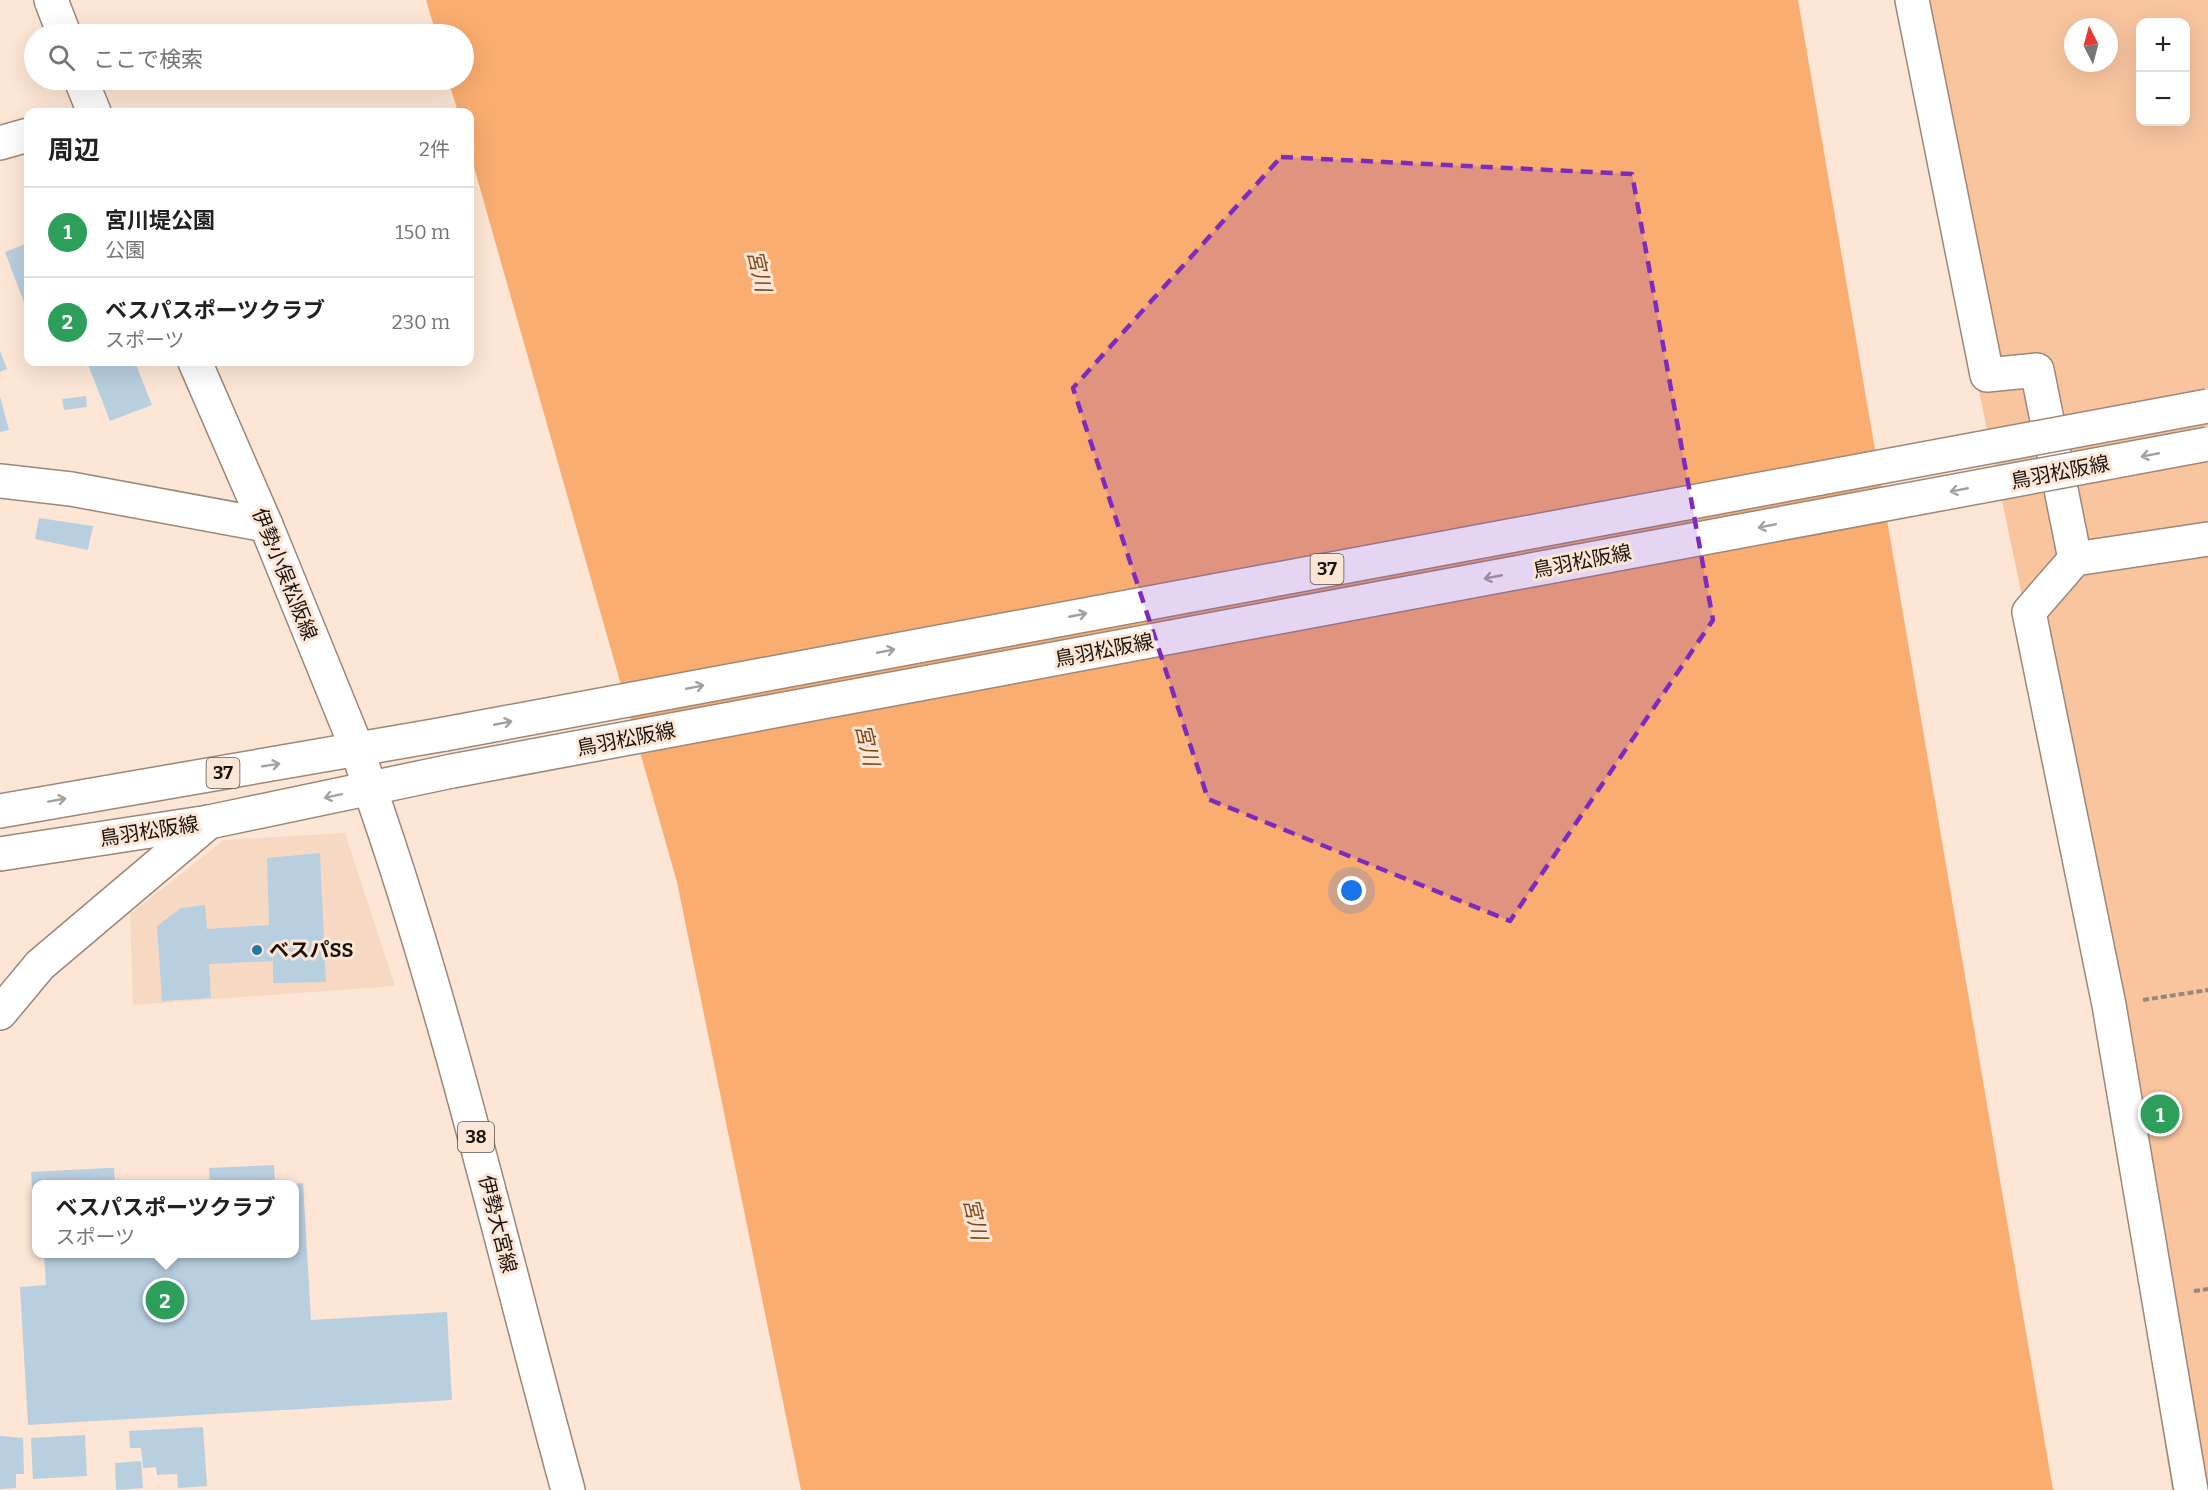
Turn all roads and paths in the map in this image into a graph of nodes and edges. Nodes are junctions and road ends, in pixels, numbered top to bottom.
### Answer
1 (51, 0) edge
2 (1912, 0) edge
3 (60, 24) edge
4 (85, 90) edge
5 (92, 108) edge
6 (24, 136) edge
7 (0, 143) edge
8 (197, 366) edge
9 (2208, 406) edge
10 (2208, 444) edge
11 (0, 481) edge
12 (266, 525) junction
13 (2208, 539) edge
14 (2075, 559) junction
15 (358, 751) junction
16 (370, 789) junction
17 (0, 812) edge
18 (209, 822) junction
19 (0, 854) edge
20 (2208, 990) edge
21 (2109, 1005) junction
22 (0, 1013) edge
23 (568, 1490) edge
24 (2191, 1490) edge

1 - 3 main road
2 - 14 main road
4 - 5 main road
6 - 7 main road
8 - 12 main road, 伊勢小俣松阪線
15 -> 9 main road, 鳥羽松阪線 / 37, bridge
10 -> 16 main road, 鳥羽松阪線 / 37, bridge
11 - 12 main road
12 - 15 main road, 伊勢小俣松阪線
13 - 14 main road
14 - 21 main road
15 - 16 main road, 伊勢小俣松阪線
17 -> 15 main road, 鳥羽松阪線 / 37
16 -> 18 main road, 鳥羽松阪線 / 37
16 - 23 main road, 伊勢大宮線 / 38
18 - 19 main road, 鳥羽松阪線 / 37
18 - 22 main road
20 - 21 path
21 - 24 main road

